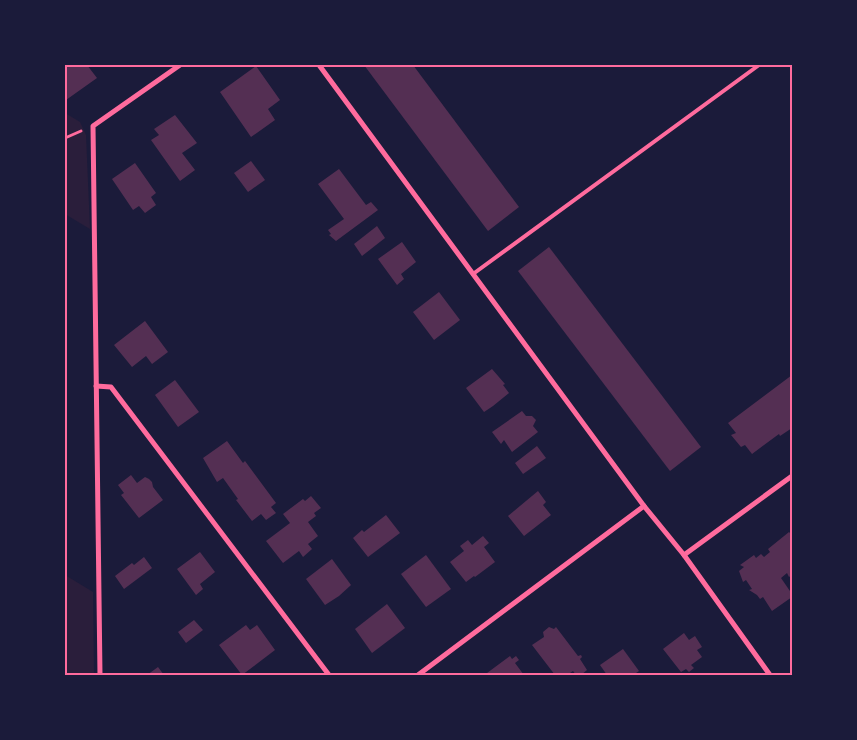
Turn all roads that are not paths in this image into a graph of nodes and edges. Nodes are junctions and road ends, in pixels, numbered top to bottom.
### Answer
1 (180, 65) edge
2 (318, 65) edge
3 (759, 65) edge
4 (472, 274) junction
5 (96, 386) junction
6 (792, 476) edge
7 (644, 506) junction
8 (684, 555) junction
9 (100, 675) edge
10 (330, 675) edge
11 (418, 675) edge
12 (770, 675) edge

1 - 5 street
2 - 4 street
3 - 4 lane
4 - 7 street
5 - 9 street
5 - 10 street
6 - 8 street
7 - 8 street
7 - 11 street
8 - 12 street

